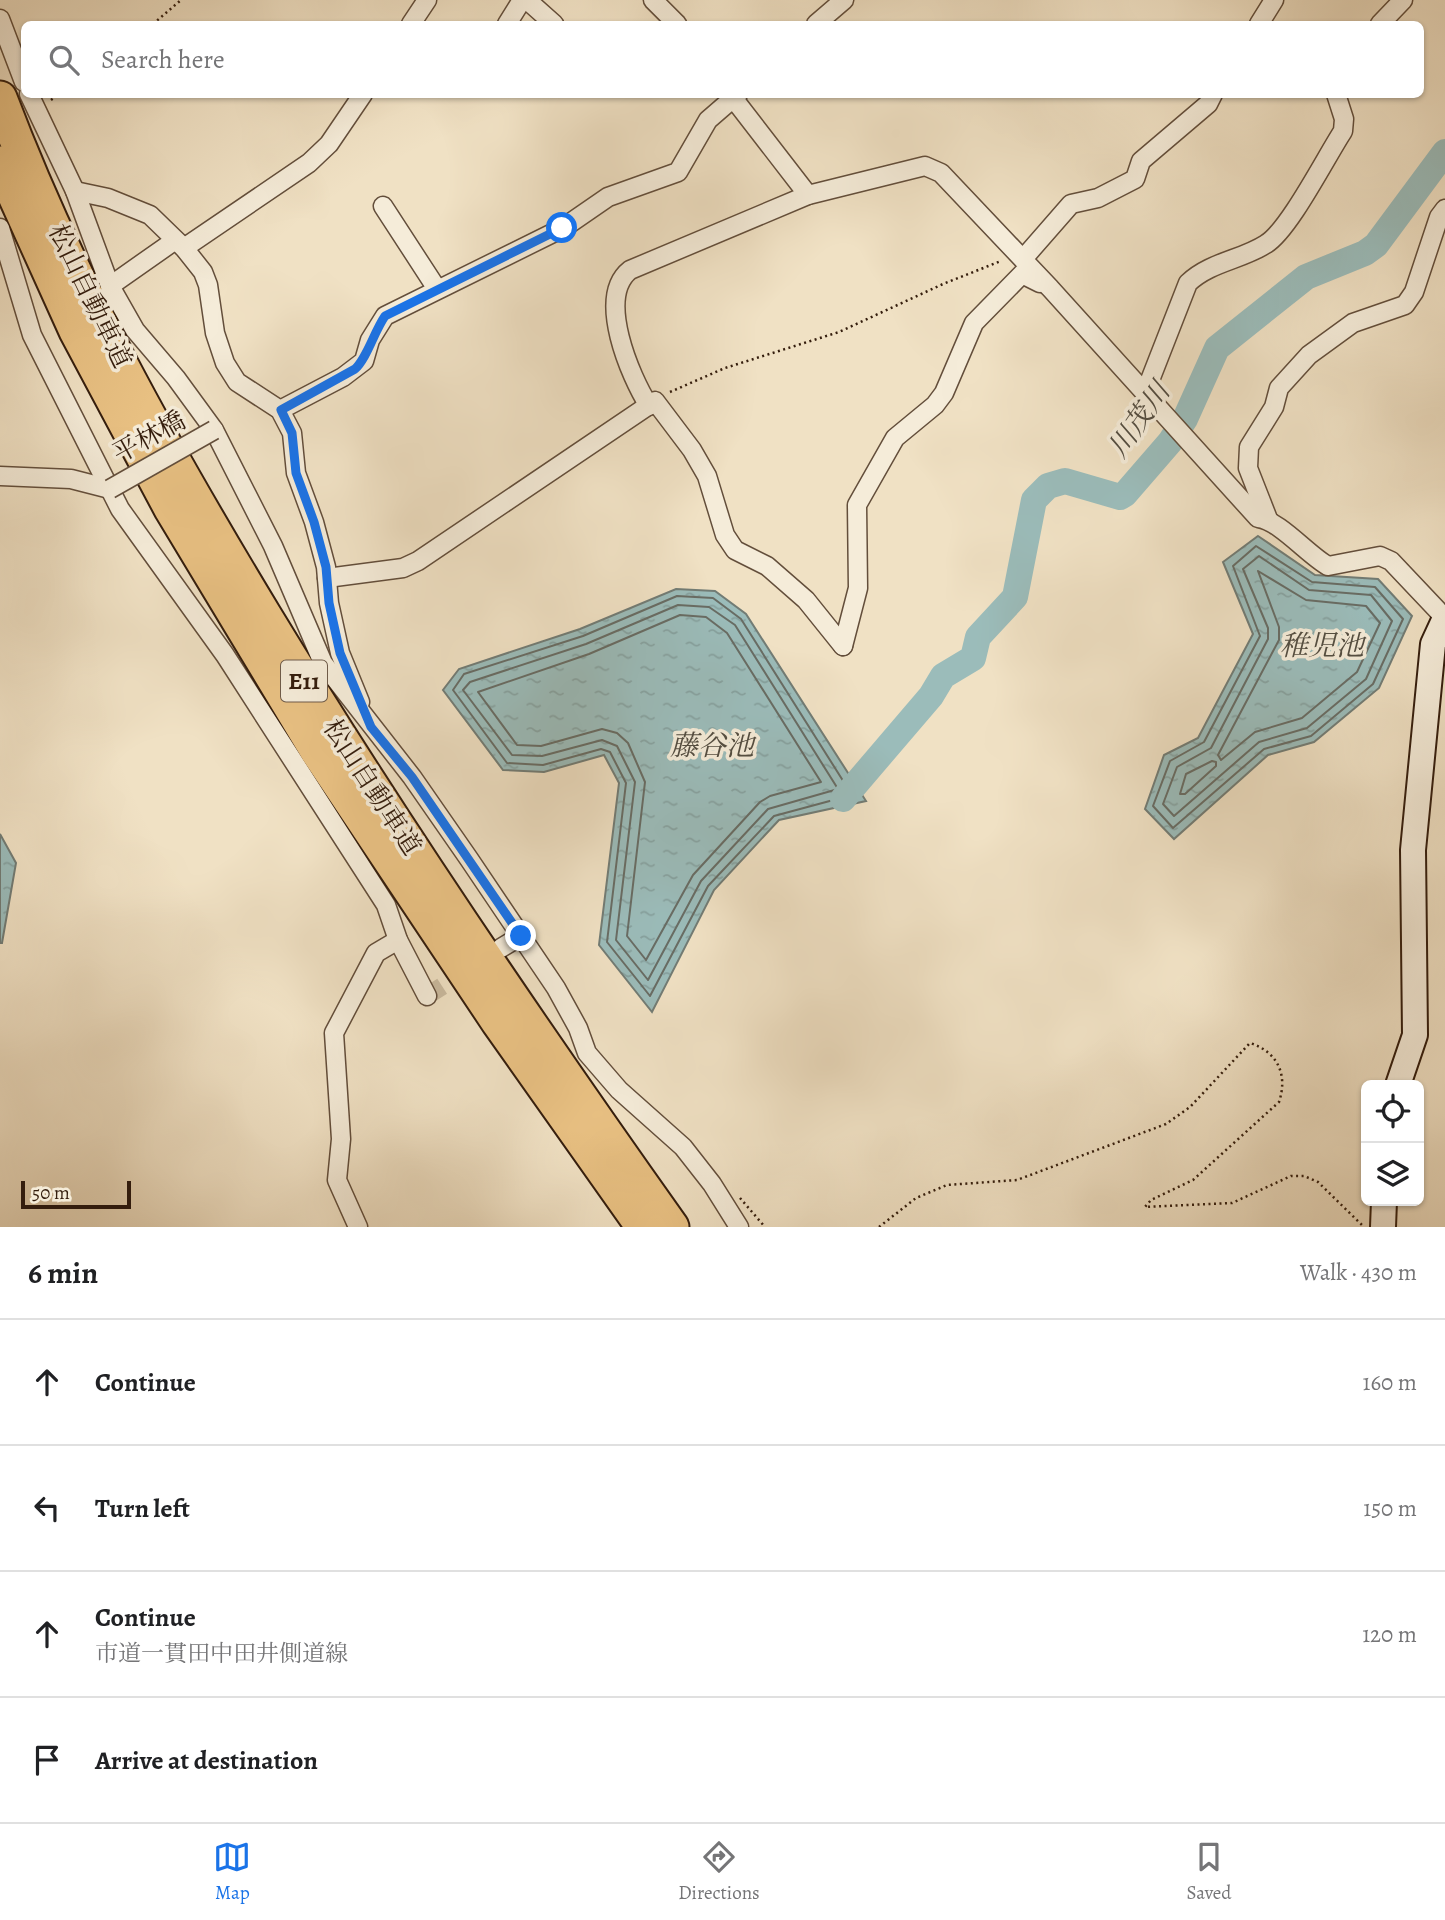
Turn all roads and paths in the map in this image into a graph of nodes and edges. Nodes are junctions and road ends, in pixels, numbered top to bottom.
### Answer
1 (181, 0) edge
2 (427, 0) edge
3 (522, 0) edge
4 (527, 0) edge
5 (653, 0) edge
6 (844, 0) edge
7 (1274, 0) edge
8 (1403, 0) edge
9 (0, 19) edge
10 (156, 21) edge
11 (413, 21) edge
12 (509, 21) edge
13 (551, 21) edge
14 (674, 21) edge
15 (820, 21) edge
16 (1264, 21) edge
17 (1383, 21) edge
18 (21, 74) edge
19 (0, 98) edge
20 (31, 98) edge
21 (360, 98) edge
22 (732, 98) edge
23 (735, 98) edge
24 (1211, 98) edge
25 (1337, 98) edge
26 (0, 163) edge
27 (75, 191) junction
28 (808, 195) junction
29 (383, 205) dead end
30 (1445, 209) edge
31 (0, 228) edge
32 (179, 245) junction
33 (1022, 267) junction
34 (110, 286) junction
35 (437, 289) junction
36 (1145, 393) junction
37 (652, 404) junction
38 (281, 410) junction
39 (214, 430) junction
40 (0, 476) edge
41 (110, 489) junction
42 (1268, 519) junction
43 (327, 578) junction
44 (1444, 624) edge
45 (371, 727) junction
46 (521, 936) junction
47 (398, 940) junction
48 (498, 962) junction
49 (427, 996) dead end
50 (498, 1022) junction
51 (1400, 1080) edge
52 (1384, 1206) edge
53 (358, 1227) edge
54 (631, 1227) edge
55 (643, 1227) edge
56 (672, 1227) edge
57 (696, 1227) edge
58 (739, 1227) edge
59 (879, 1227) edge
60 (1364, 1227) edge
61 (1383, 1227) edge

1 - 10 path
2 - 11 street
3 - 12 street
4 - 13 street
5 - 14 street
6 - 15 street
7 - 16 street
8 - 17 street
9 - 18 street
19 - 48 highway, 松山自動車道 / E11
20 - 27 street
21 - 32 street
22 - 35 street
23 - 28 street
24 - 33 street
25 - 36 street
26 - 50 highway, 松山自動車道 / E11
27 - 32 street
27 - 34 street
28 - 33 street
28 - 37 street
29 - 35 street
30 - 42 street
31 - 41 street
32 - 34 street
32 - 38 street
33 - 36 street
33 - 37 path
33 - 37 street
34 - 39 street
35 - 38 street
36 - 42 street
37 - 43 street
38 - 43 street
39 - 41 street, 平林橋, bridge
39 - 45 street
40 - 41 street
41 - 47 street
42 - 44 street
43 - 45 street
44 - 51 street
45 - 46 street
46 - 48 street
46 - 58 street
47 - 49 street
47 - 53 street
48 - 56 highway, 松山自動車道 / E11
48 - 57 highway
50 - 54 highway
50 - 55 highway, 松山自動車道 / E11
52 - 61 street
59 - 60 path

